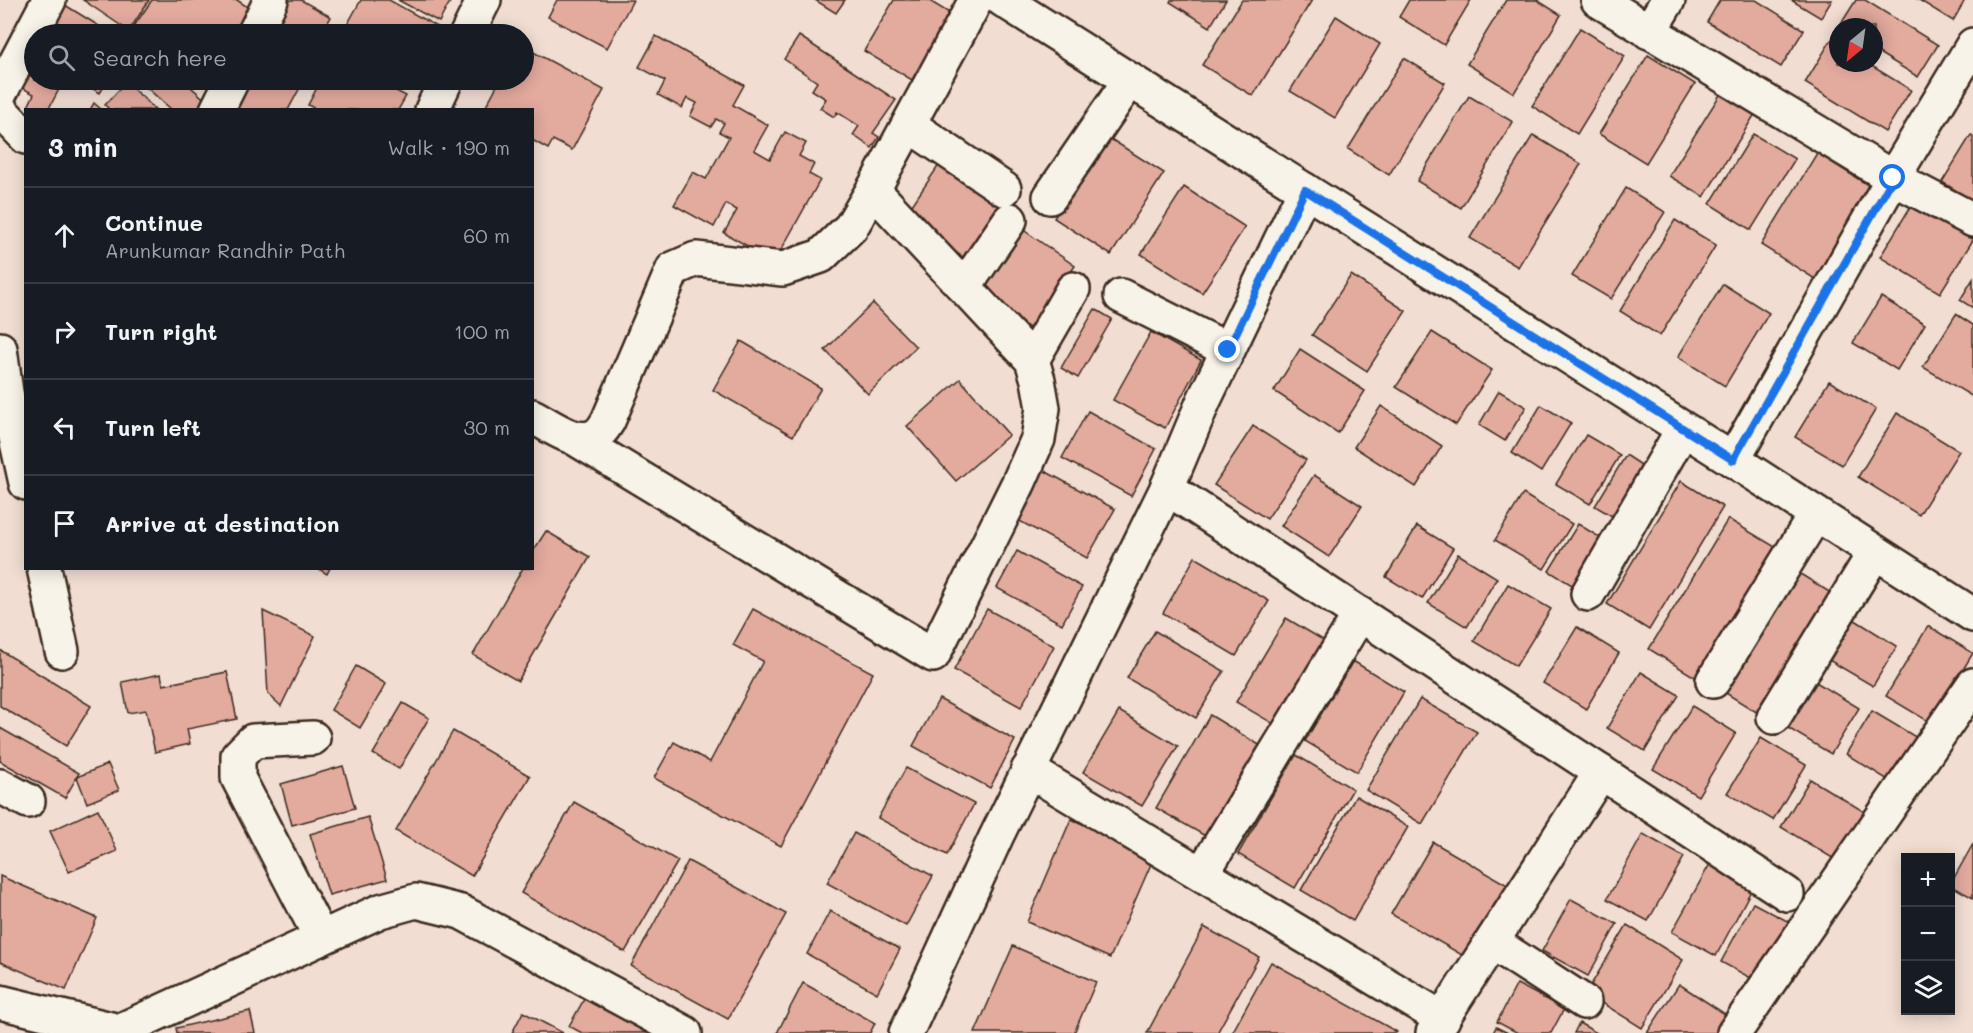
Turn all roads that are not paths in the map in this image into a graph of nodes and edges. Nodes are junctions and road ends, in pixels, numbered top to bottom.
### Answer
1 (49, 0) edge
2 (271, 0) edge
3 (484, 0) edge
4 (976, 0) edge
5 (1003, 0) edge
6 (1598, 0) edge
7 (1668, 0) edge
8 (36, 24) edge
9 (259, 24) edge
10 (472, 24) edge
11 (1649, 32) junction
12 (1973, 45) edge
13 (24, 47) edge
14 (1130, 80) junction
15 (227, 90) edge
16 (441, 90) edge
17 (0, 93) edge
18 (218, 108) edge
19 (433, 108) edge
20 (0, 111) edge
21 (909, 125) junction
22 (24, 135) edge
23 (1893, 178) junction
24 (873, 190) junction
25 (1305, 190) junction
26 (1050, 197) dead end
27 (1973, 220) edge
28 (965, 286) junction
29 (1073, 289) dead end
30 (1121, 296) dead end
31 (0, 349) edge
32 (1228, 350) junction
33 (1032, 360) junction
34 (10, 391) edge
35 (534, 417) edge
36 (1683, 429) junction
37 (576, 439) junction
38 (1733, 460) junction
39 (24, 472) edge
40 (1167, 488) junction
41 (1816, 514) junction
42 (1875, 552) junction
43 (44, 570) edge
44 (1588, 594) dead end
45 (1360, 614) junction
46 (1973, 615) edge
47 (62, 651) dead end
48 (1713, 681) dead end
49 (1973, 685) edge
50 (1774, 717) dead end
51 (313, 738) dead end
52 (1029, 770) junction
53 (1601, 772) junction
54 (0, 786) edge
55 (28, 801) dead end
56 (1202, 874) junction
57 (1787, 894) dead end
58 (321, 938) junction
59 (1492, 942) junction
60 (0, 1002) edge
61 (1584, 1002) dead end
62 (1438, 1026) edge
63 (119, 1032) edge
64 (685, 1033) edge
65 (906, 1033) edge
66 (1734, 1033) edge

1 - 8 street
2 - 9 street
3 - 10 street
4 - 21 street
5 - 14 street
6 - 11 street
7 - 11 street
11 - 23 street
12 - 23 street
13 - 17 street
14 - 25 street
14 - 26 street
15 - 18 street
16 - 19 street
20 - 22 street
21 - 24 street
21 - 28 street
23 - 27 street
23 - 38 street
24 - 28 street
24 - 37 street
25 - 32 street
25 - 36 street
28 - 33 street
29 - 33 street
30 - 32 street
31 - 34 street
32 - 40 street
33 - 37 street
34 - 39 street
35 - 37 street
36 - 38 street
36 - 44 street
38 - 41 street
40 - 45 street
40 - 52 street
41 - 42 street
41 - 48 street
42 - 46 street
42 - 50 street
43 - 47 street
45 - 53 street
45 - 56 street
49 - 66 street
51 - 58 street
52 - 56 street
52 - 65 street
53 - 57 street
53 - 59 street
54 - 55 street
56 - 62 street
58 - 63 street
58 - 64 street
59 - 61 street
59 - 62 street
60 - 63 street

